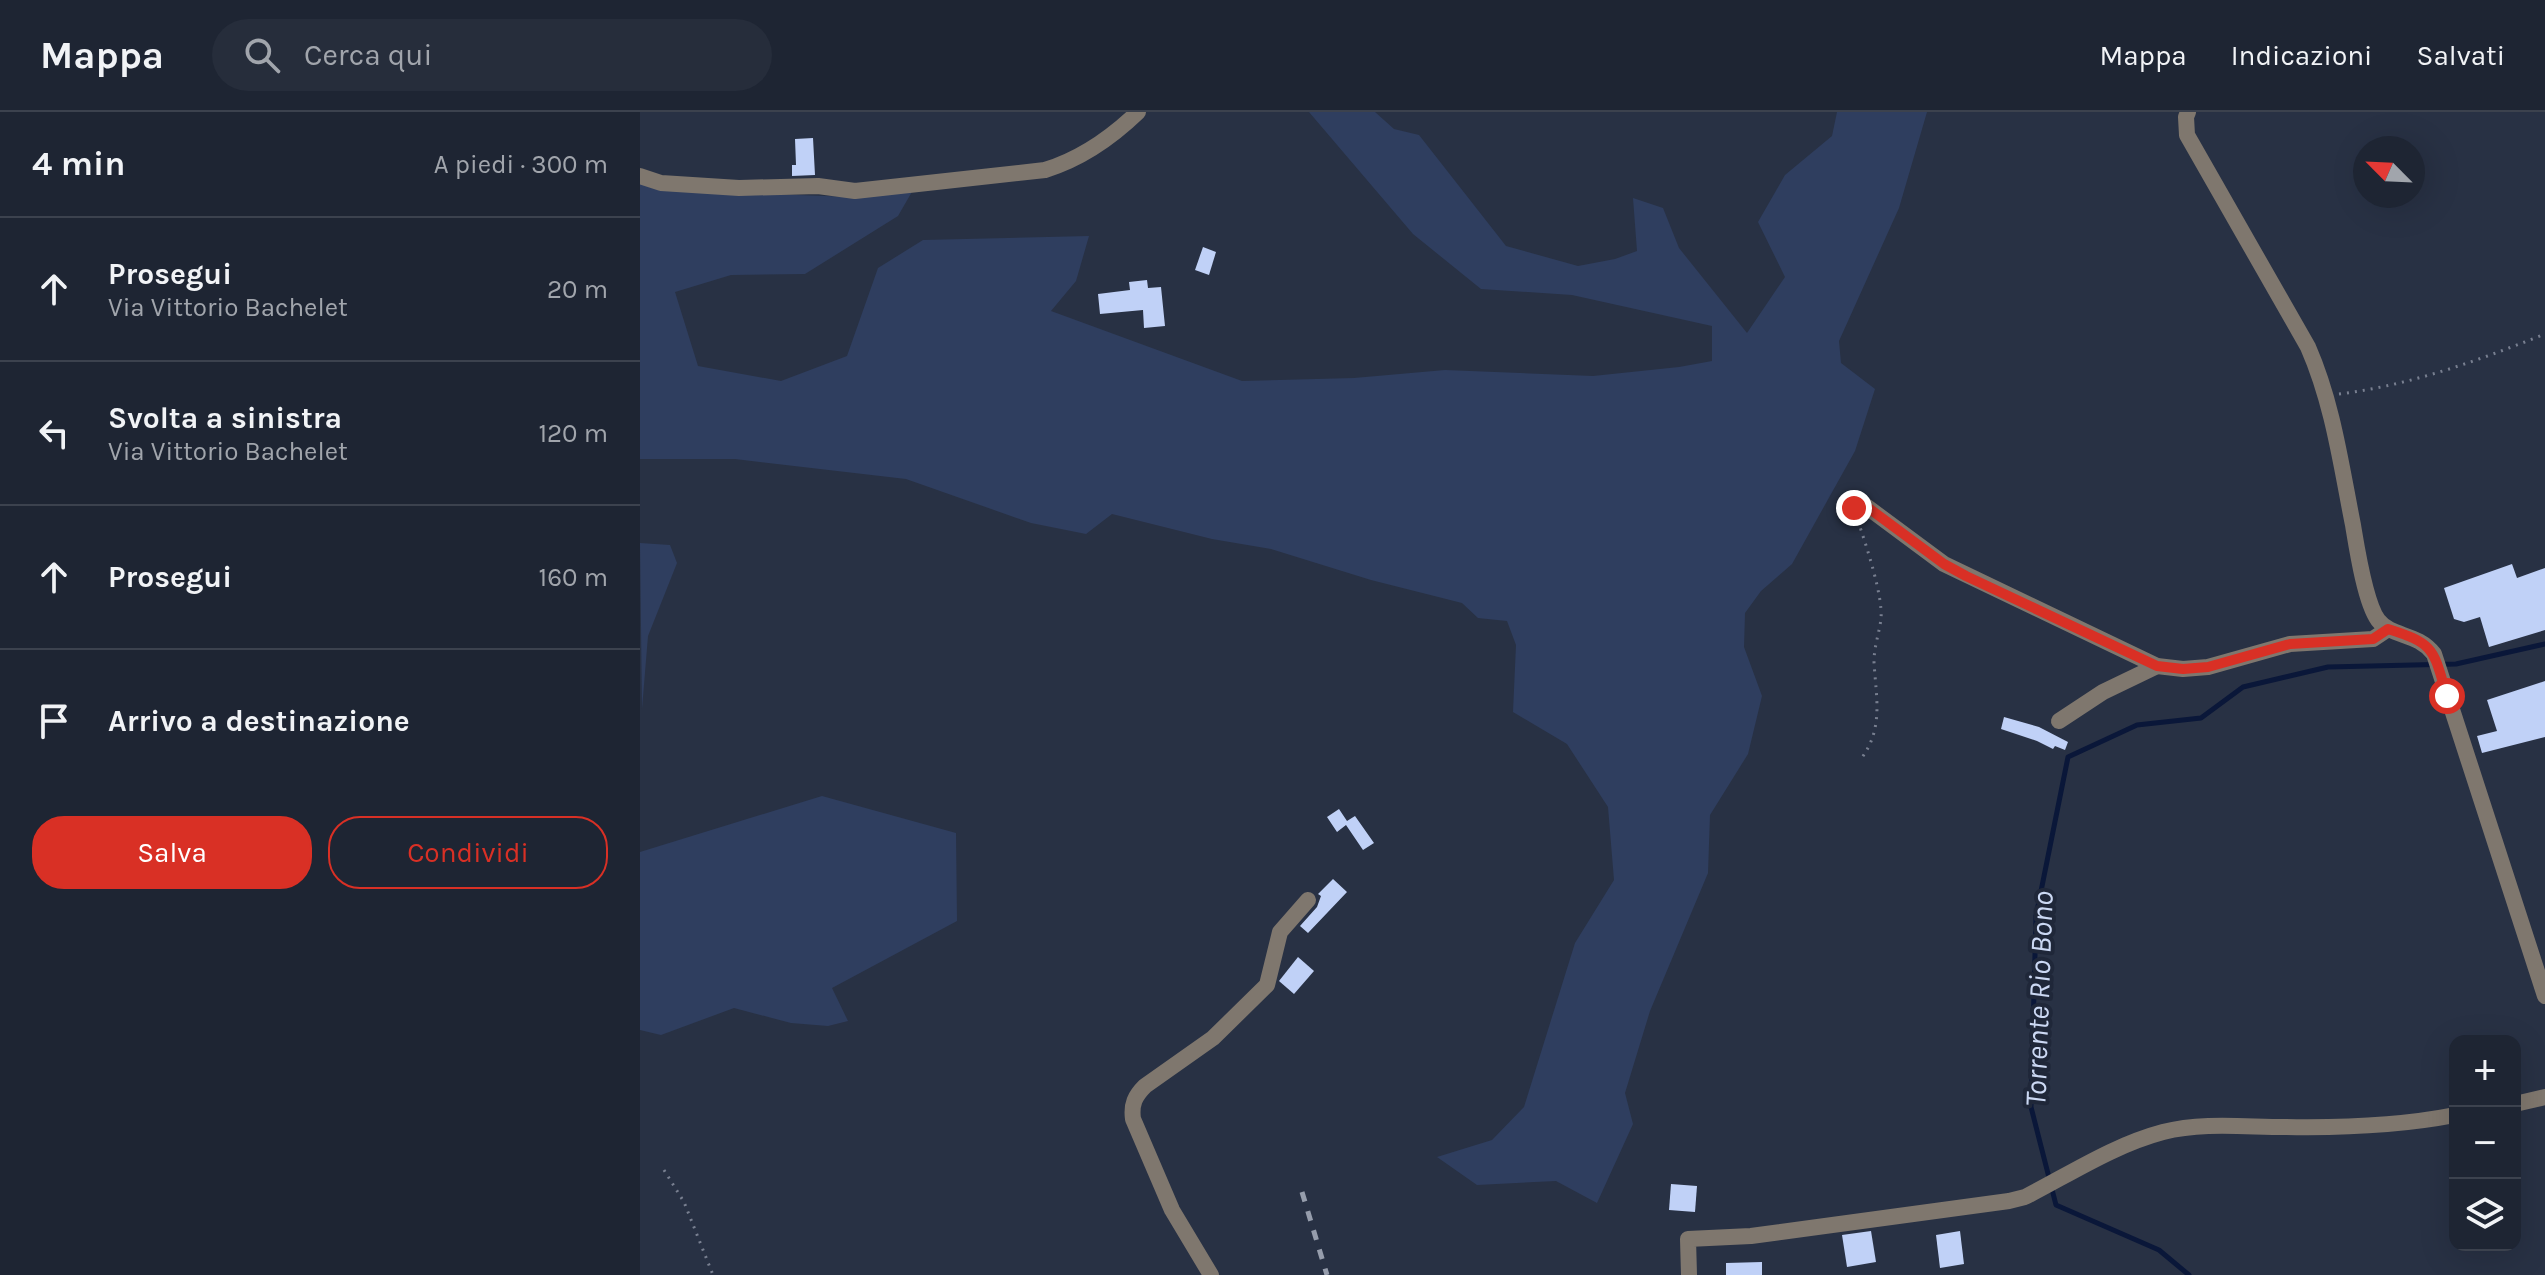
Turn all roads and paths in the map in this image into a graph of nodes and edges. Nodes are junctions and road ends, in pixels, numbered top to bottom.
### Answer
1 (1138, 112) edge
2 (2185, 114) edge
3 (640, 176) edge
4 (2545, 334) edge
5 (2327, 396) junction
6 (1855, 498) joint
7 (2388, 629) junction
8 (2157, 666) junction
9 (2059, 721) dead end
10 (1861, 759) dead end
11 (1308, 900) dead end
12 (2545, 996) edge
13 (2545, 1097) edge
14 (2521, 1103) edge
15 (2449, 1116) edge
16 (664, 1170) dead end
17 (713, 1275) edge
18 (1211, 1275) edge
19 (1689, 1275) edge

1 - 3 street
2 - 5 street
4 - 5 path
5 - 7 street
6 - 8 street
6 - 10 path
7 - 8 street
7 - 12 street
8 - 9 street
11 - 18 street
13 - 14 street
15 - 19 street
16 - 17 path

